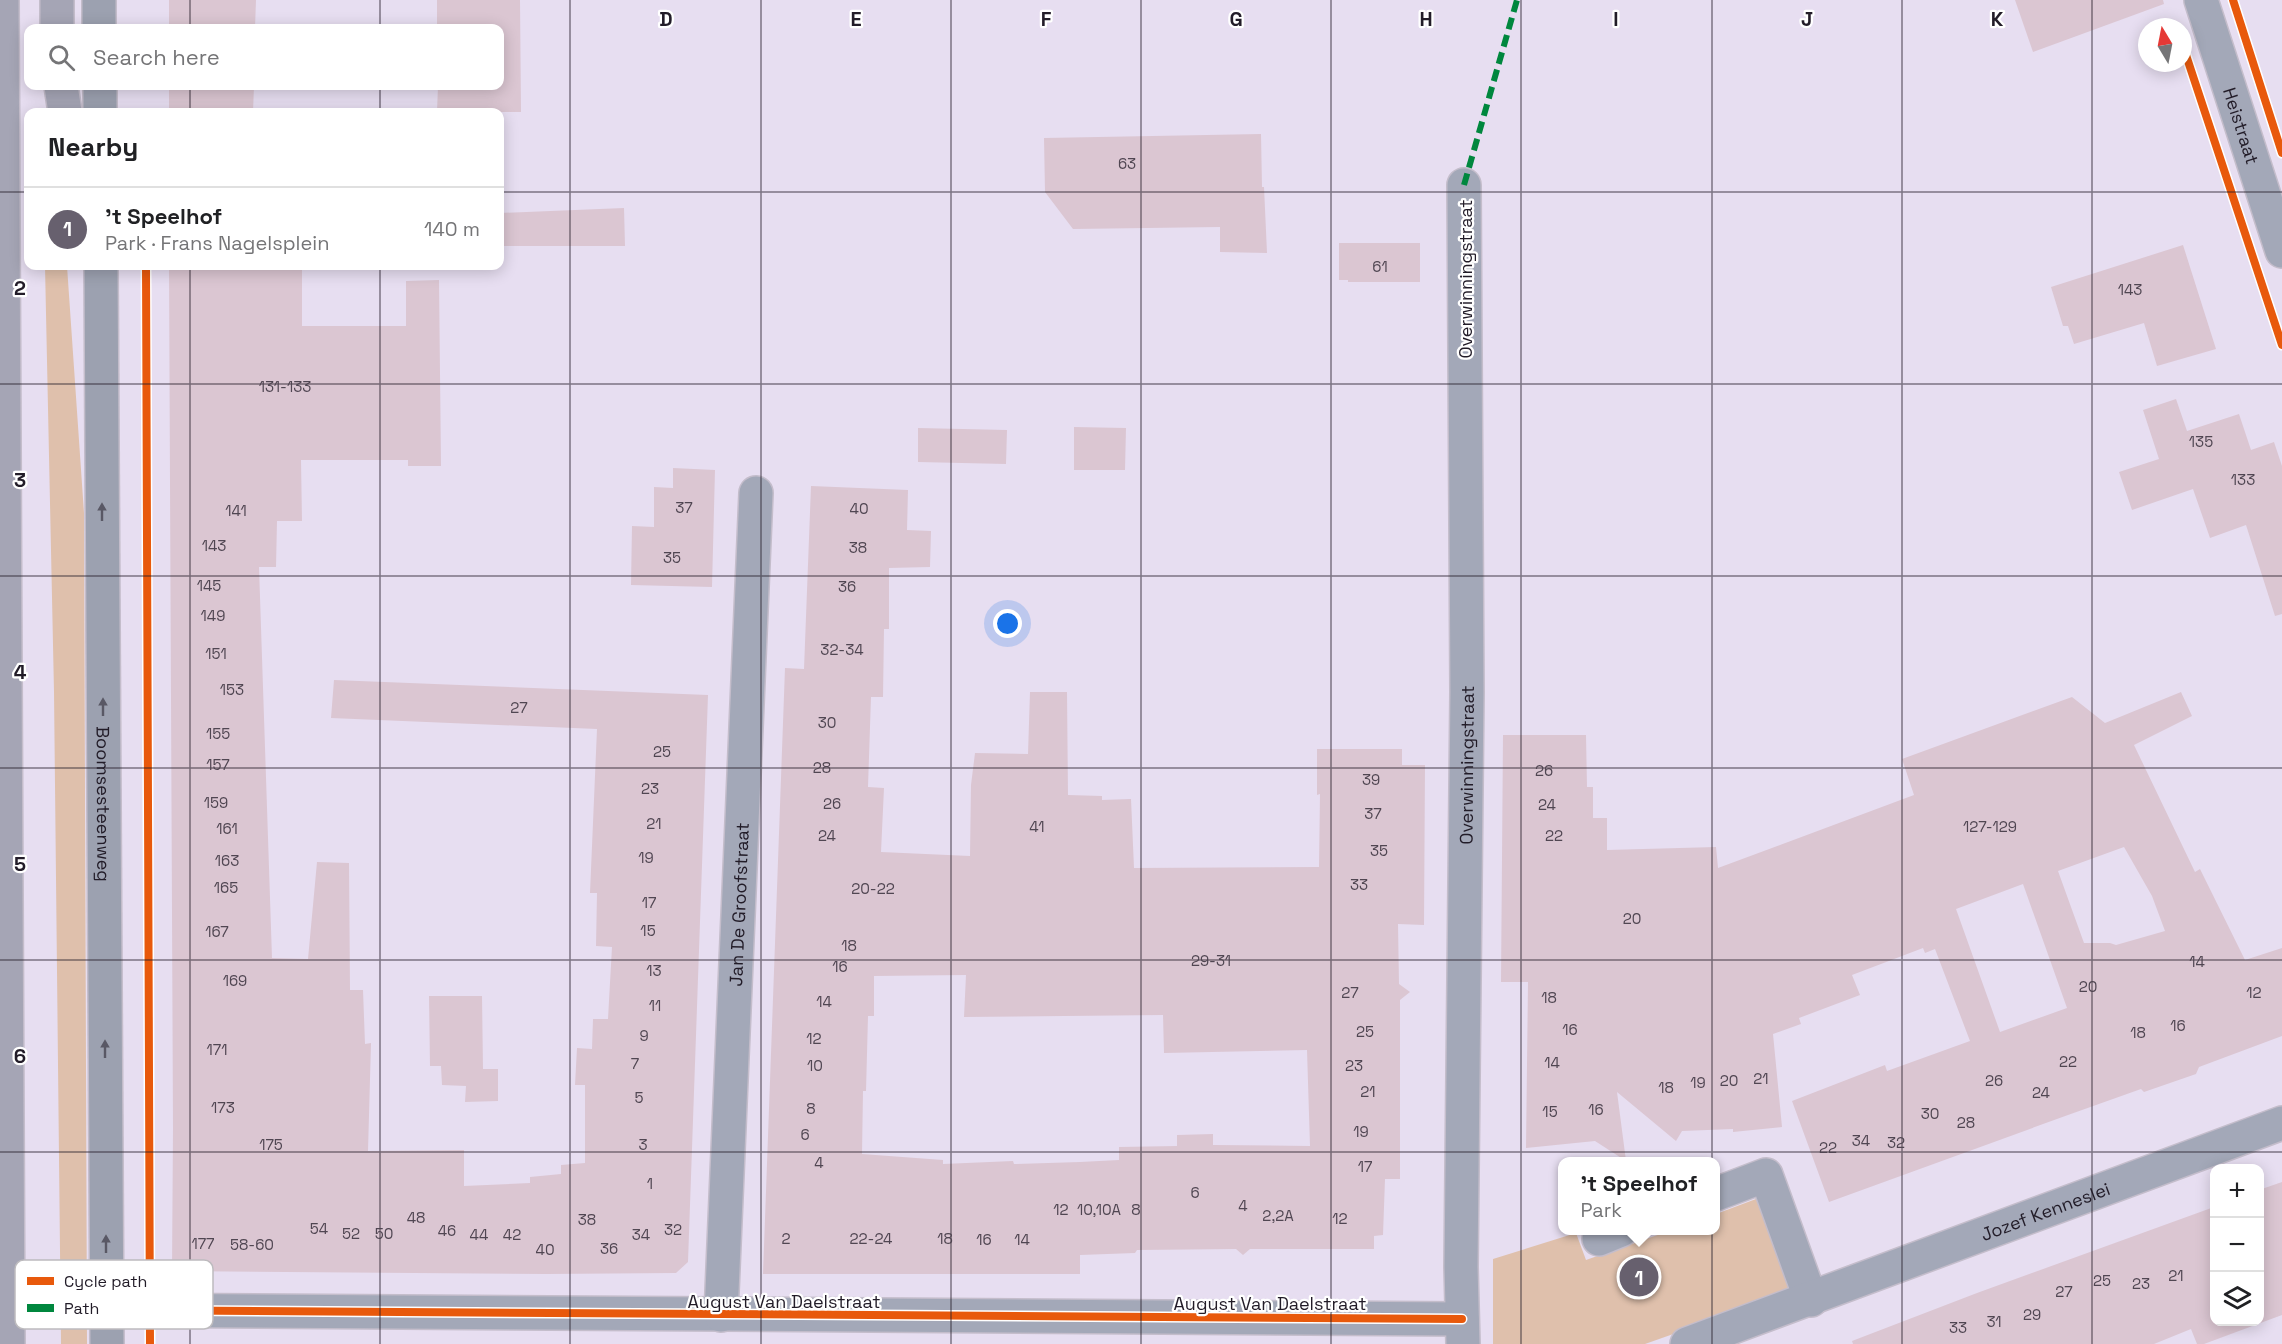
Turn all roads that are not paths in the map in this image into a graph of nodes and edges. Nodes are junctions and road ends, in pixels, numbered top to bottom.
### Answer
1 (2, 0) edge
2 (57, 0) edge
3 (99, 0) edge
4 (2201, 0) edge
5 (57, 24) edge
6 (99, 24) edge
7 (62, 90) edge
8 (100, 90) edge
9 (64, 108) edge
10 (100, 108) edge
11 (1464, 185) dead end
12 (2282, 251) edge
13 (101, 270) edge
14 (756, 493) dead end
15 (2282, 1123) edge
16 (1720, 1192) edge
17 (106, 1260) edge
18 (1811, 1300) junction
19 (213, 1311) edge
20 (721, 1315) junction
21 (1462, 1331) edge
22 (8, 1344) edge
23 (1687, 1344) edge

1 - 22 highway
2 - 5 highway
3 - 6 main road
4 - 12 street, Heistraat
7 - 9 highway
8 - 10 main road
11 - 21 street, Overwinningstraat
17 -> 13 main road, Boomsesteenweg
14 - 20 street, Jan De Groofstraat
15 - 18 street, Jozef Kenneslei
16 - 18 street
18 - 23 street, Jozef Kenneslei
19 - 20 street, August Van Daelstraat
20 - 21 street, August Van Daelstraat

